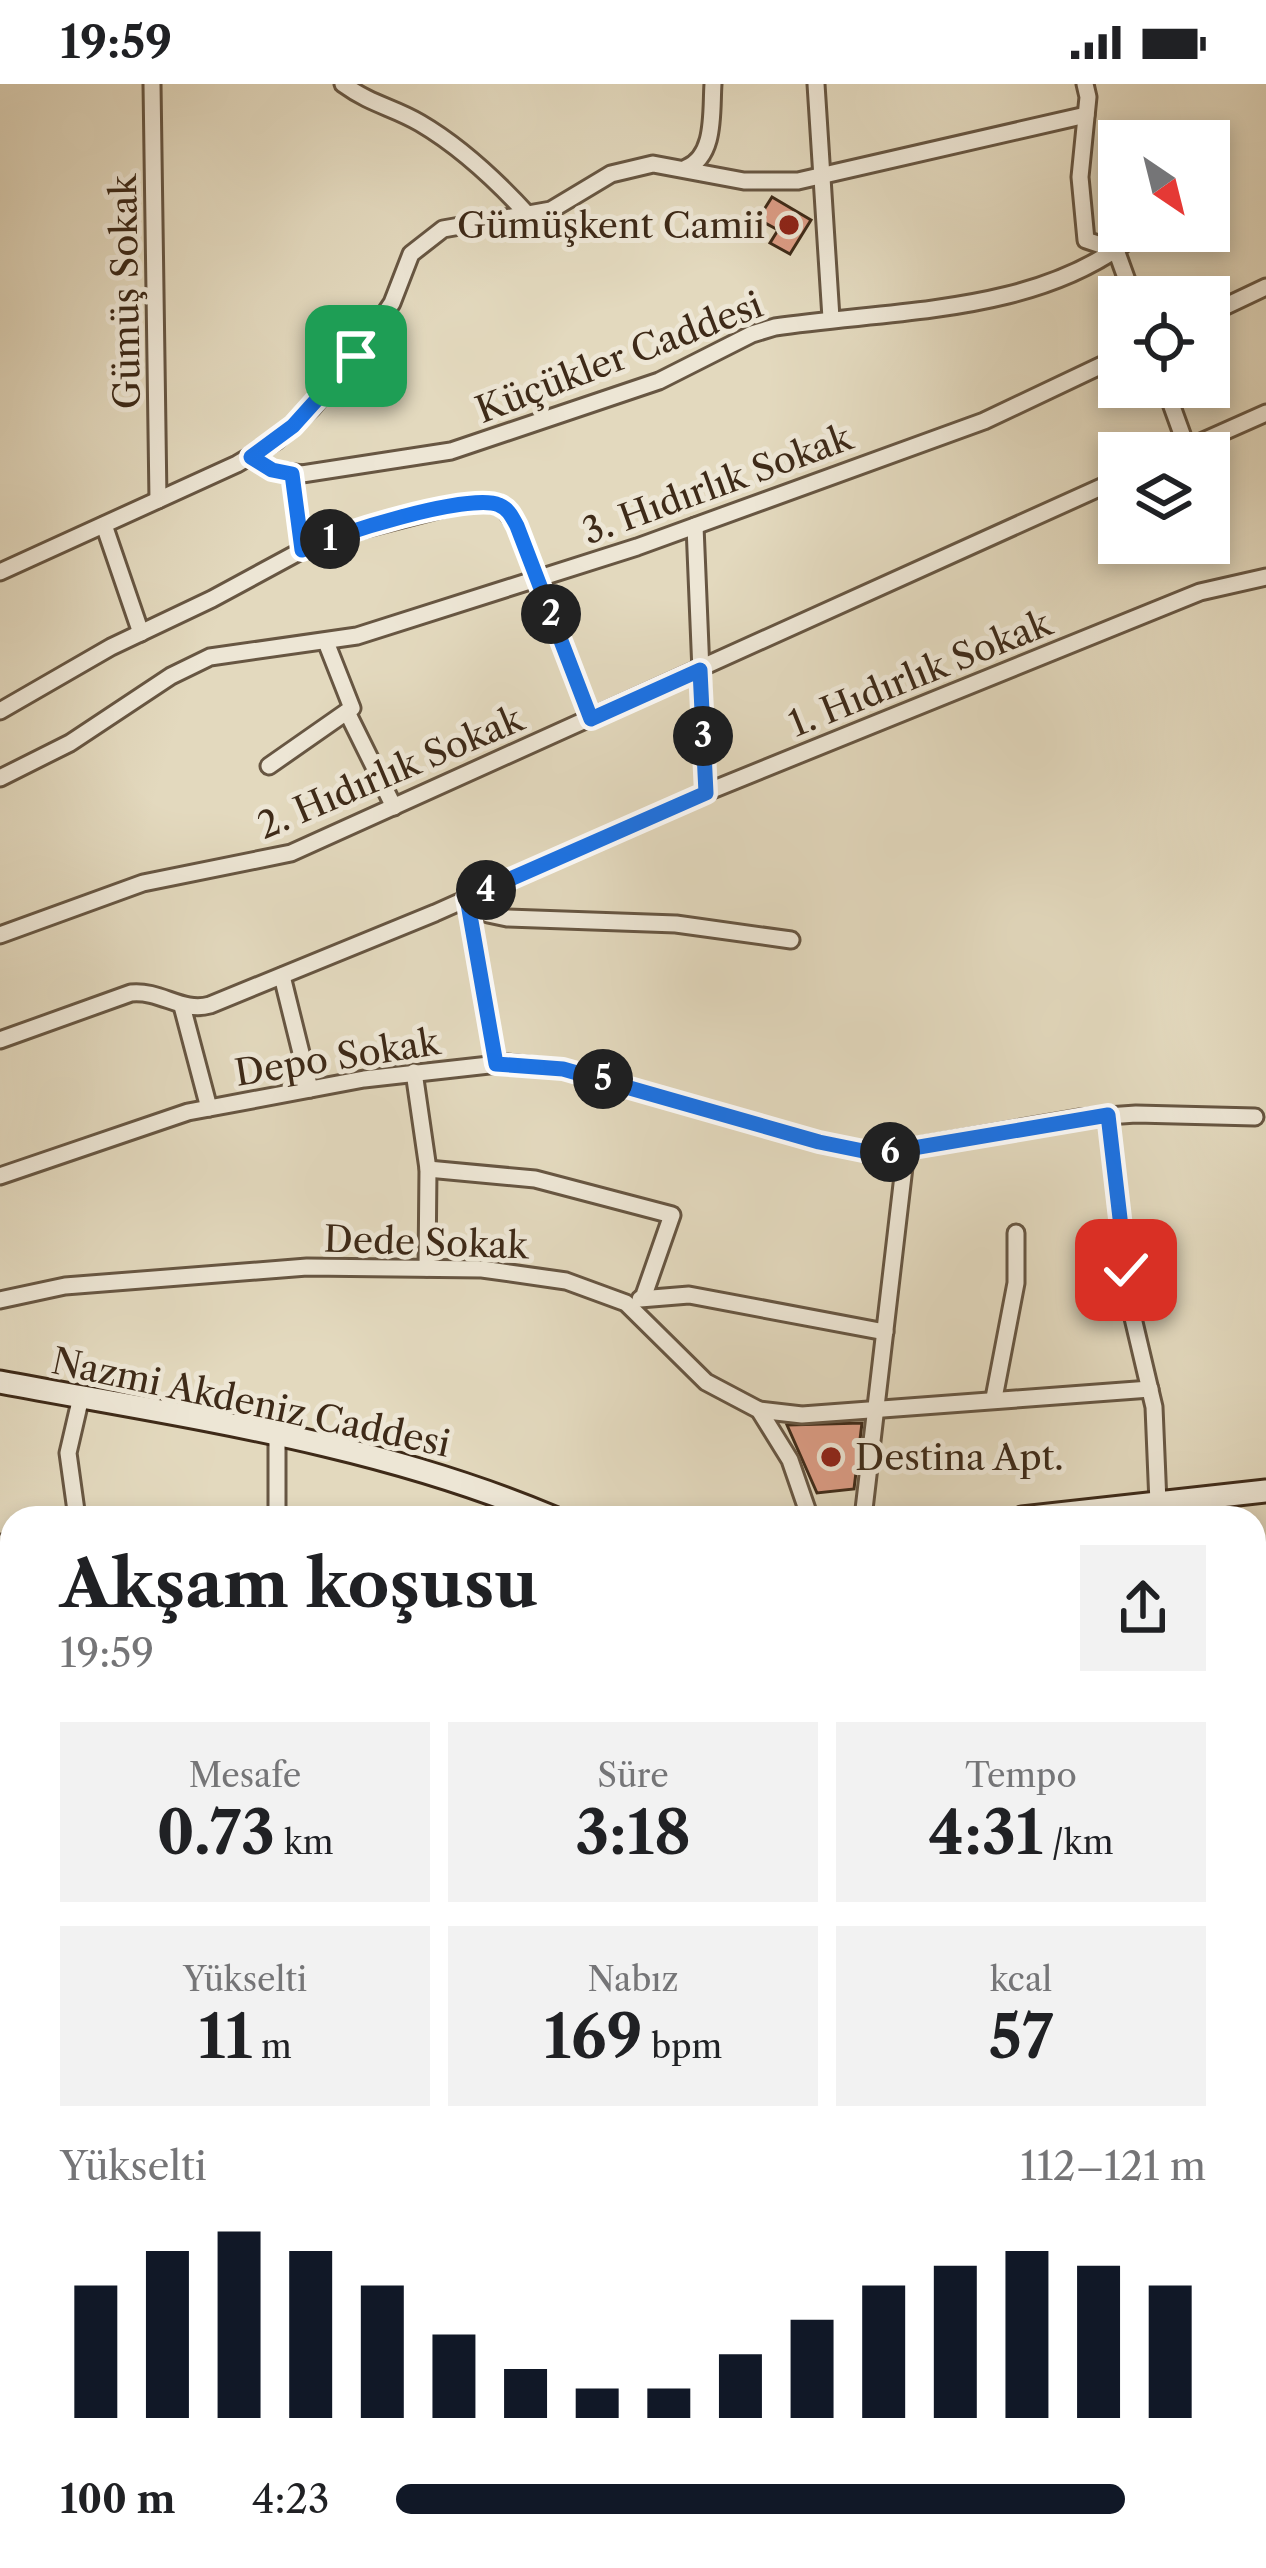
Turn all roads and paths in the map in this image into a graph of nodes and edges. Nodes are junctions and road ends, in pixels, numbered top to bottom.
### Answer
1 (152, 84) edge
2 (343, 84) edge
3 (713, 84) edge
4 (816, 84) edge
5 (1085, 84) edge
6 (1086, 115) junction
7 (686, 168) junction
8 (822, 176) junction
9 (530, 217) junction
10 (1098, 244) edge
11 (1112, 252) edge
12 (1266, 287) edge
13 (1230, 304) edge
14 (830, 318) junction
15 (1098, 367) edge
16 (1266, 412) edge
17 (1222, 432) edge
18 (251, 457) junction
19 (292, 474) junction
20 (1098, 489) edge
21 (158, 500) junction
22 (104, 525) junction
23 (695, 526) junction
24 (302, 550) junction
25 (0, 572) edge
26 (1266, 577) edge
27 (537, 578) junction
28 (141, 633) junction
29 (326, 642) junction
30 (700, 670) junction
31 (0, 711) edge
32 (347, 712) junction
33 (591, 719) junction
34 (269, 766) dead end
35 (0, 778) edge
36 (706, 793) junction
37 (394, 807) junction
38 (467, 898) junction
39 (0, 935) edge
40 (791, 940) dead end
41 (282, 976) junction
42 (182, 1006) junction
43 (0, 1040) edge
44 (496, 1064) junction
45 (413, 1072) junction
46 (310, 1089) junction
47 (209, 1108) junction
48 (1108, 1115) junction
49 (1255, 1117) dead end
50 (906, 1150) junction
51 (428, 1169) junction
52 (0, 1176) edge
53 (1016, 1233) dead end
54 (427, 1268) junction
55 (0, 1300) edge
56 (635, 1300) junction
57 (885, 1332) junction
58 (0, 1382) edge
59 (1150, 1389) junction
60 (81, 1397) junction
61 (994, 1398) junction
62 (876, 1408) junction
63 (759, 1410) junction
64 (277, 1435) junction
65 (1266, 1491) edge
66 (1157, 1503) junction
67 (75, 1506) edge
68 (277, 1506) edge
69 (523, 1506) edge
70 (806, 1506) edge
71 (864, 1506) edge
72 (1130, 1506) edge

1 - 21 street, Gümüş Sokak
2 - 9 street
3 - 7 street
4 - 8 street
5 - 6 street
6 - 8 street
6 - 10 street
7 - 8 street
7 - 9 street
8 - 14 street
9 - 18 street
11 - 14 street, Küçükler Caddesi
12 - 13 street
14 - 19 street, Küçükler Caddesi
15 - 23 street, 3. Hıdırlık Sokak
16 - 17 street
18 - 19 street, Küçükler Caddesi
18 - 21 street
19 - 24 street
20 - 30 street, 2. Hıdırlık Sokak
21 - 22 street
22 - 25 street
22 - 28 street
23 - 27 street, 3. Hıdırlık Sokak
23 - 30 street
24 - 27 street
24 - 28 street
26 - 36 street, 1. Hıdırlık Sokak
27 - 29 street, 3. Hıdırlık Sokak
27 - 33 street
28 - 31 street
29 - 32 street
29 - 35 street, 3. Hıdırlık Sokak
30 - 33 street, 2. Hıdırlık Sokak
30 - 36 street
32 - 34 street
32 - 37 street
33 - 37 street, 2. Hıdırlık Sokak
36 - 38 street, 1. Hıdırlık Sokak
37 - 39 street, 2. Hıdırlık Sokak
38 - 40 street
38 - 41 street, 1. Hıdırlık Sokak
38 - 44 street
41 - 42 street, 1. Hıdırlık Sokak
41 - 46 street
42 - 43 street, 1. Hıdırlık Sokak
42 - 47 street
44 - 45 street, Depo Sokak
44 - 50 street, Depo Sokak
45 - 46 street, Depo Sokak
45 - 51 street
46 - 47 street, Depo Sokak
47 - 52 street, Depo Sokak
48 - 49 street, Depo Sokak
48 - 50 street, Depo Sokak
48 - 59 street
50 - 57 street
51 - 54 street
51 - 56 street
53 - 61 street
54 - 55 street, Dede Sokak
54 - 56 street, Dede Sokak
56 - 57 street
56 - 63 street, Dede Sokak
57 - 62 street
58 - 60 street, Nazmi Akdeniz Caddesi
59 - 61 street
59 - 66 street
60 - 64 street, Nazmi Akdeniz Caddesi
60 - 67 street
61 - 62 street
62 - 63 street
62 - 71 street
63 - 70 street
64 - 68 street
64 - 69 street, Nazmi Akdeniz Caddesi
65 - 66 street
66 - 72 street

